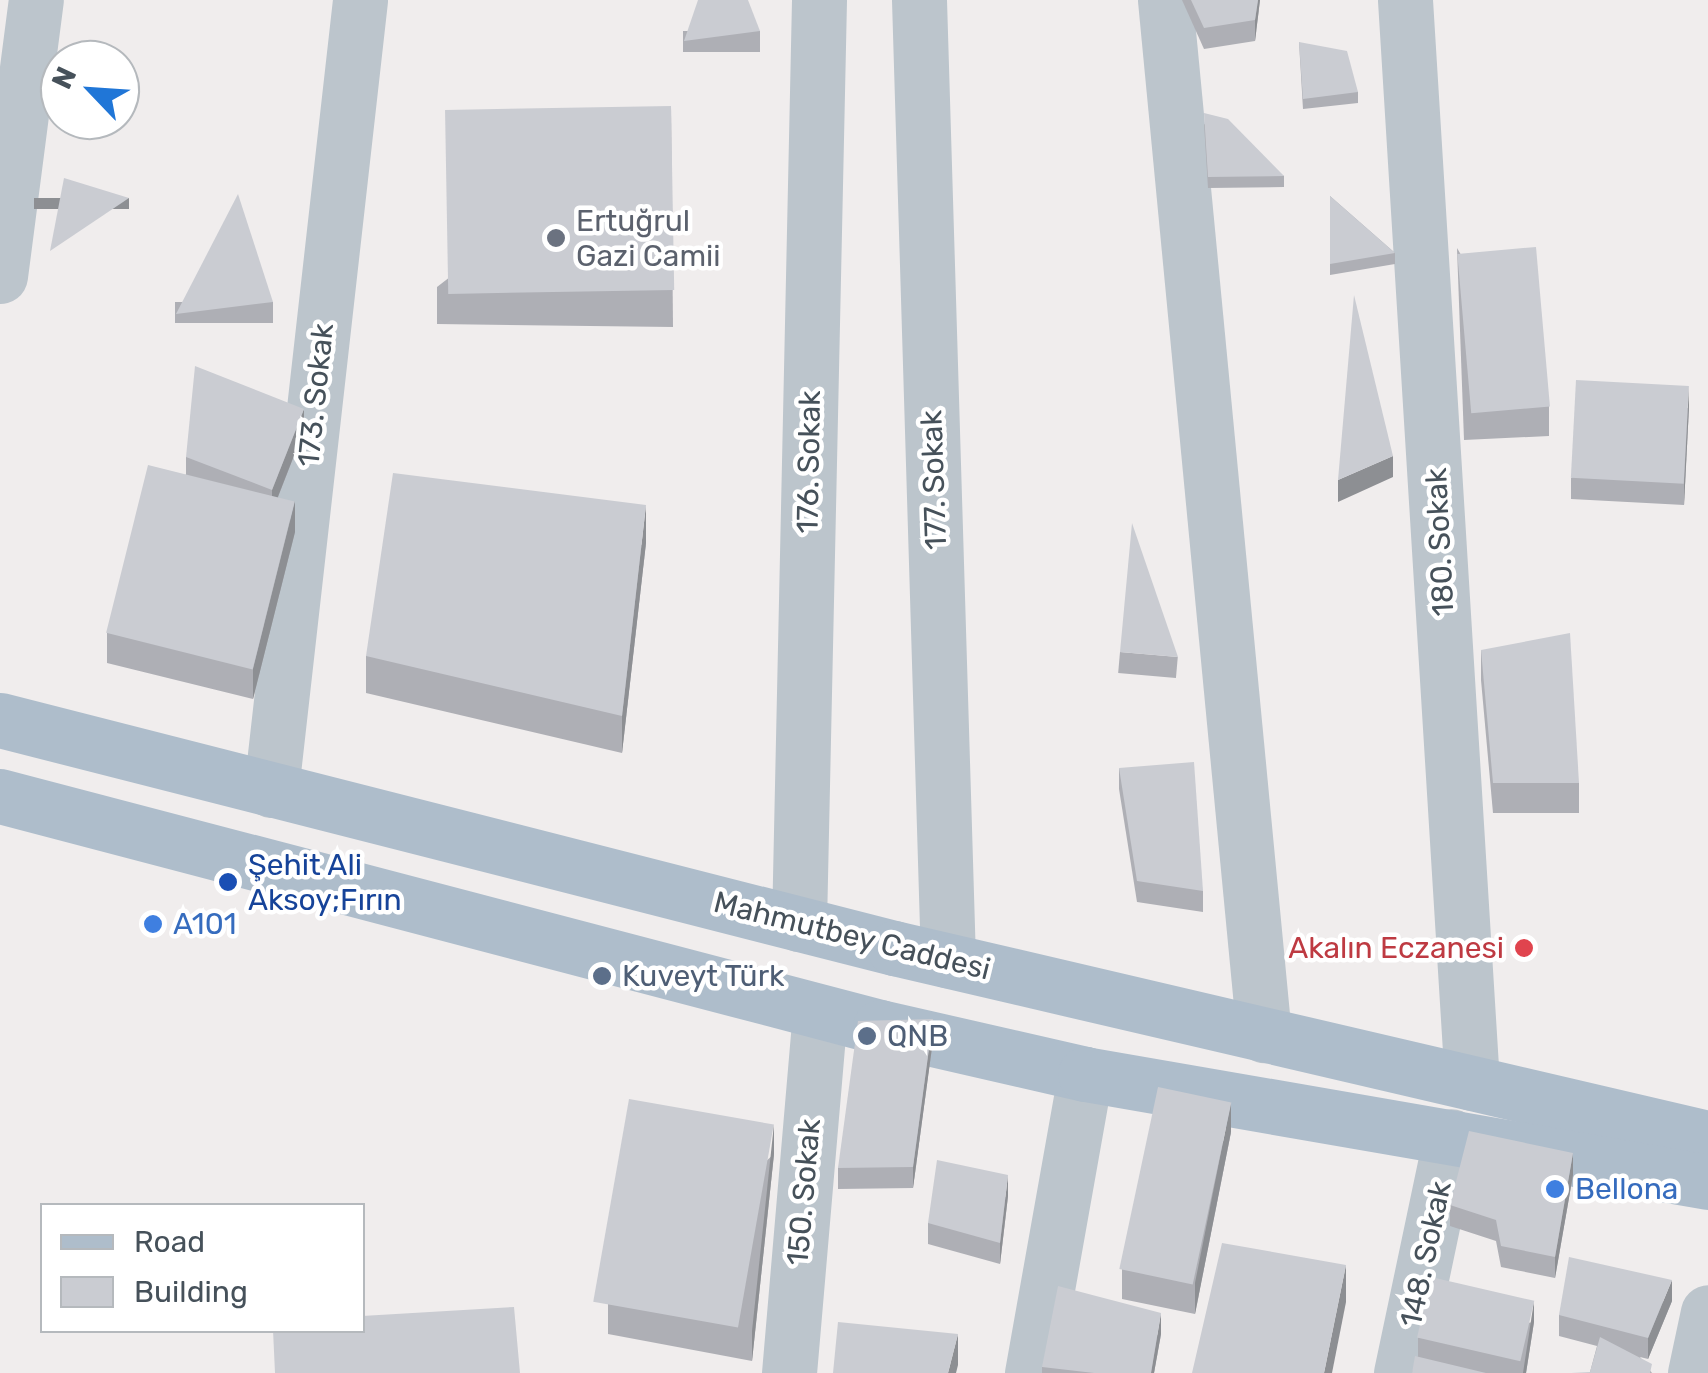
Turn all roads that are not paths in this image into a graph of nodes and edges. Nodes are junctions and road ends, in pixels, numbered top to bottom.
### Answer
1 (36, 0) edge
2 (360, 0) edge
3 (819, 0) edge
4 (920, 0) edge
5 (1165, 0) edge
6 (1406, 0) edge
7 (0, 276) edge
8 (0, 720) edge
9 (271, 790) junction
10 (0, 796) edge
11 (799, 924) junction
12 (948, 961) junction
13 (820, 1012) junction
14 (1264, 1035) junction
15 (1085, 1074) junction
16 (1472, 1083) junction
17 (1451, 1136) junction
18 (1708, 1138) edge
19 (1708, 1182) edge
20 (1708, 1312) edge
21 (789, 1373) edge
22 (1032, 1373) edge
23 (1400, 1373) edge
24 (1695, 1373) edge

1 - 7 street
2 - 9 street, 173. Sokak
3 - 11 street, 176. Sokak
4 - 12 street, 177. Sokak
5 - 14 street
6 - 16 street, 180. Sokak
8 - 9 main road, Mahmutbey Caddesi
9 - 11 main road, Mahmutbey Caddesi
10 - 13 main road
11 - 12 main road, Mahmutbey Caddesi
12 - 14 main road, Mahmutbey Caddesi
13 - 15 main road
13 - 21 street, 150. Sokak
14 - 16 main road, Mahmutbey Caddesi
15 - 17 main road
15 - 22 street
16 - 18 main road, Mahmutbey Caddesi
17 - 19 main road
17 - 23 street, 148. Sokak
20 - 24 street

